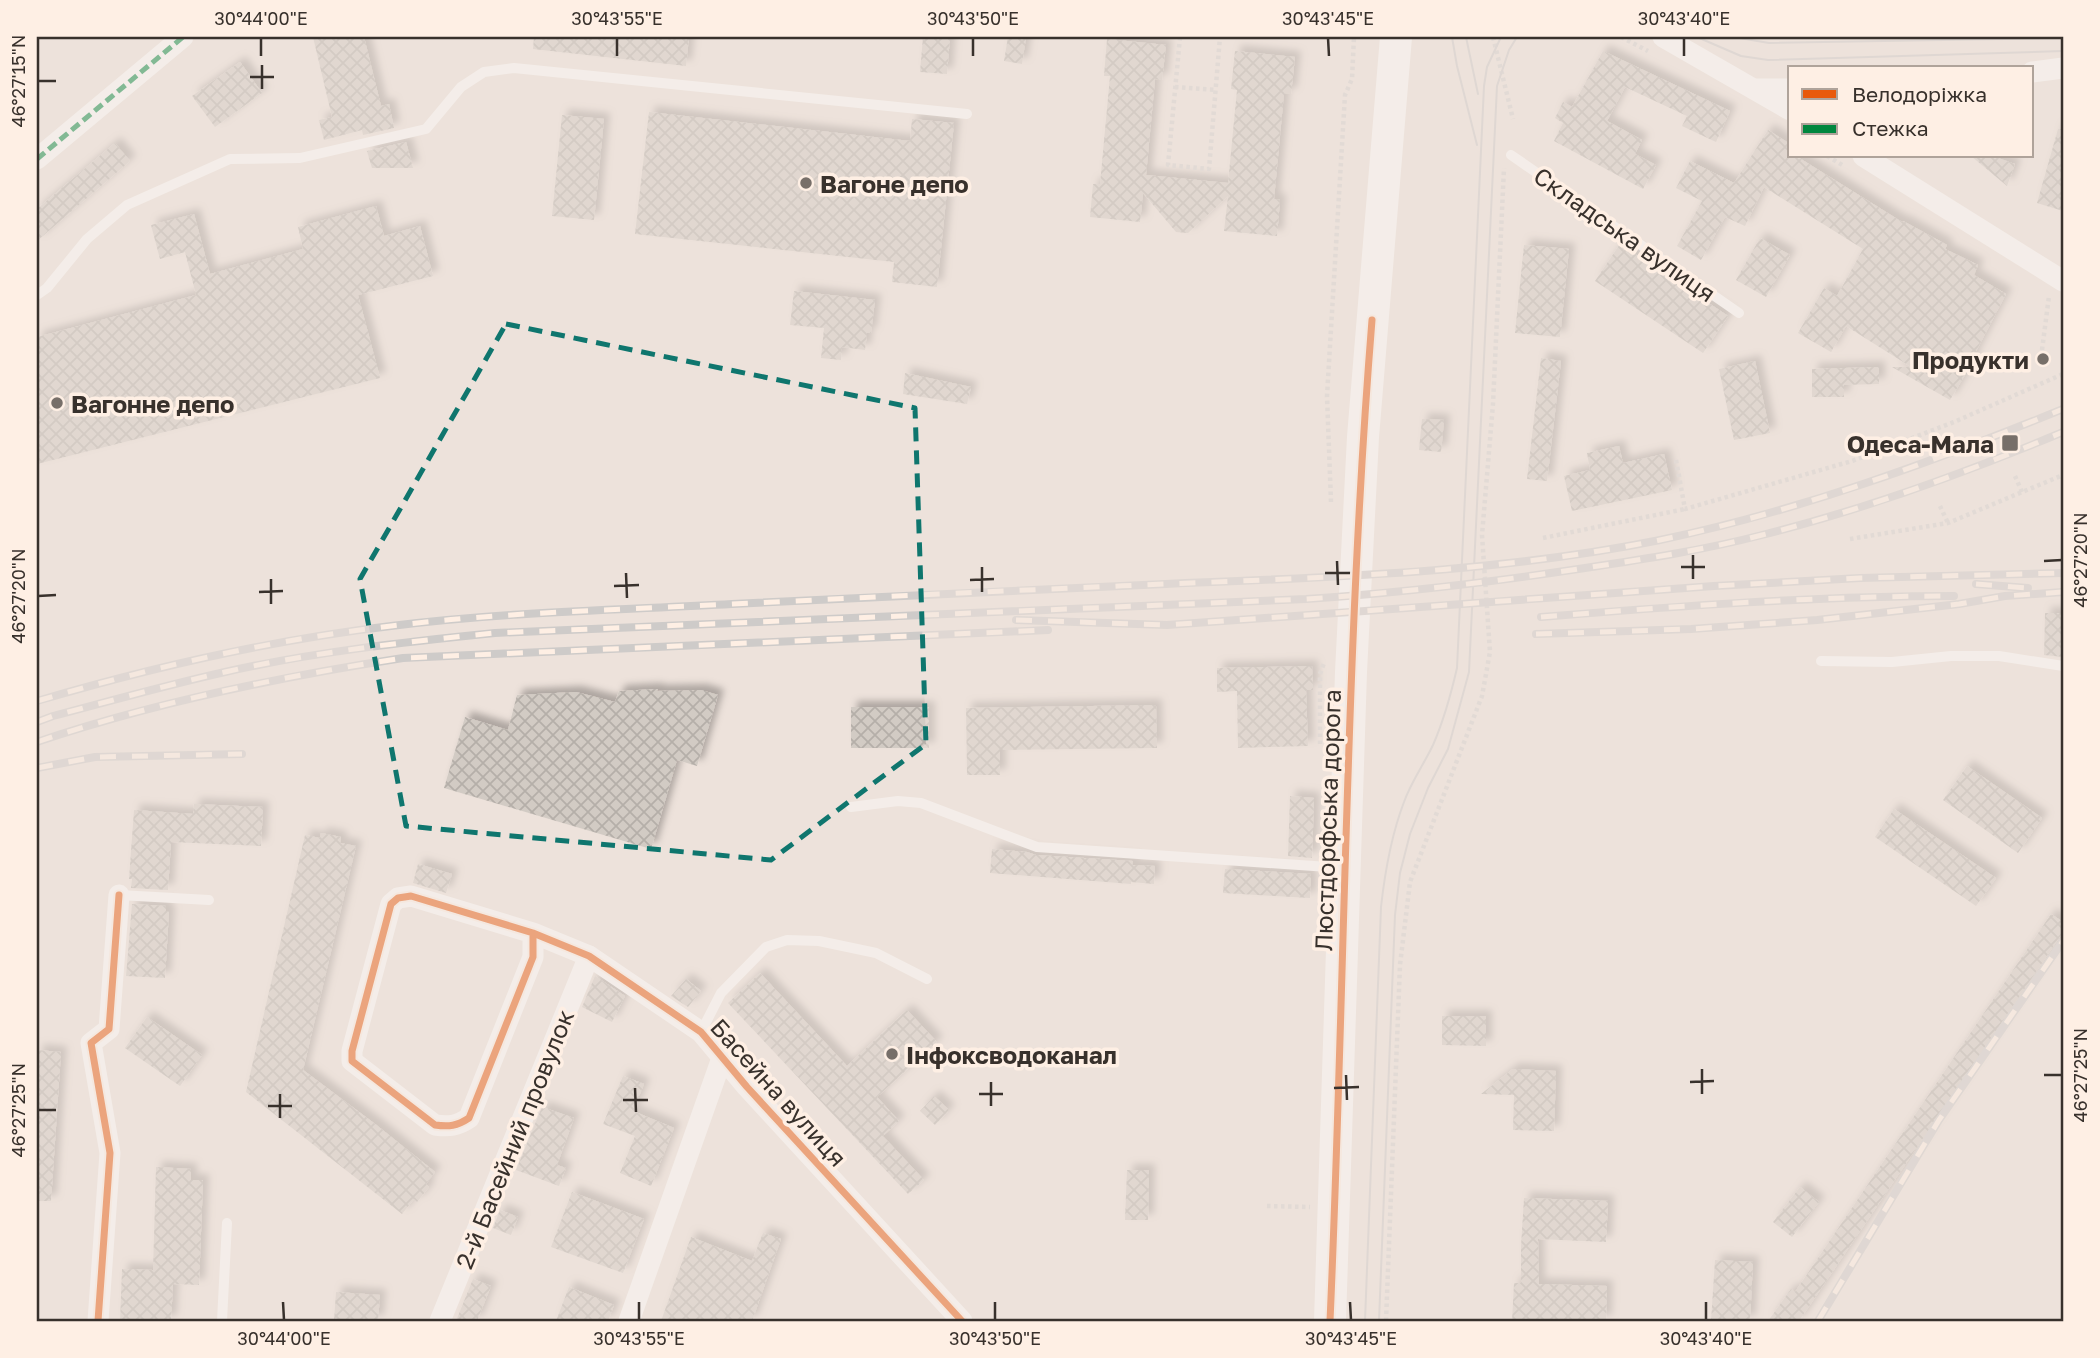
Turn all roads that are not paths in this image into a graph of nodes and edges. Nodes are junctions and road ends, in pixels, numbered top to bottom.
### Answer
1 (183, 37) edge
2 (1396, 37) edge
3 (1663, 37) edge
4 (2063, 68) edge
5 (2034, 72) edge
6 (1757, 89) junction
7 (1788, 89) edge
8 (1788, 109) edge
9 (967, 114) dead end
10 (1511, 155) road end
11 (1866, 158) edge
12 (37, 159) edge
13 (2056, 288) edge
14 (37, 296) edge
15 (1739, 313) dead end
16 (1821, 661) dead end
17 (2063, 666) edge
18 (851, 807) dead end
19 (1345, 869) junction
20 (119, 895) joint
21 (209, 900) dead end
22 (533, 933) junction
23 (589, 957) junction
24 (927, 979) dead end
25 (701, 1032) junction
26 (722, 1058) junction
27 (227, 1223) dead end
28 (98, 1321) edge
29 (222, 1321) edge
30 (440, 1321) edge
31 (629, 1321) edge
32 (962, 1321) edge
33 (1331, 1321) edge

1 - 12 street
2 - 19 main road, Люстдорфська дорога
3 - 6 street
4 - 5 street
6 - 7 street
6 - 8 street
9 - 14 lane
10 - 15 lane, Складська вулиця
11 - 13 street
16 - 17 lane
18 - 19 lane
19 - 33 main road, Люстдорфська дорога
20 - 21 lane
20 - 28 street
22 - 22 street, Басейна вулиця
22 - 23 street, Басейна вулиця
23 - 25 street, Басейна вулиця
23 - 30 street, 2-й Басейний провулок
24 - 25 lane
25 - 26 street, Басейна вулиця
26 - 31 street
26 - 32 street, Басейна вулиця
27 - 29 lane

